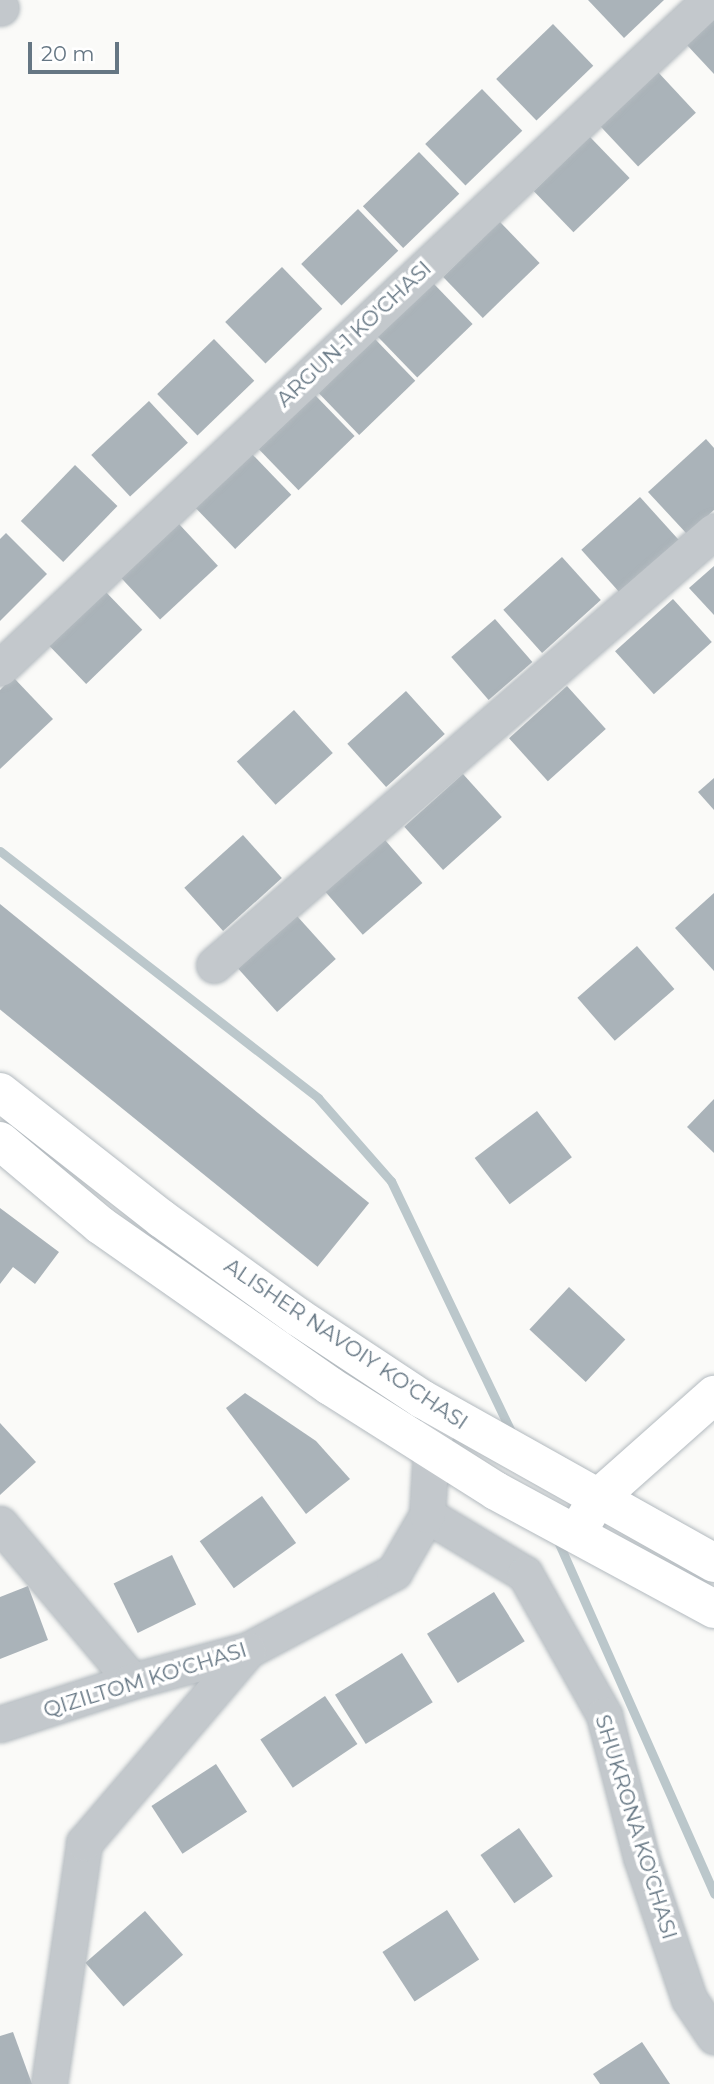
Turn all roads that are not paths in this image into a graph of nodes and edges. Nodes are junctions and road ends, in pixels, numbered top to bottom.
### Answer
1 (709, 0) edge
2 (714, 531) edge
3 (0, 668) edge
4 (214, 965) dead end
5 (0, 1092) edge
6 (0, 1141) edge
7 (714, 1395) edge
8 (442, 1411) junction
9 (431, 1450) junction
10 (597, 1499) junction
11 (427, 1515) junction
12 (0, 1524) edge
13 (574, 1535) junction
14 (714, 1563) edge
15 (714, 1609) edge
16 (248, 1650) junction
17 (132, 1681) junction
18 (0, 1724) edge
19 (714, 2036) edge
20 (49, 2084) edge

1 - 3 street, ARGUN-1 KO'CHASI
2 - 4 street
5 - 8 main road, ALISHER NAVOIY KO'CHASI
6 - 9 main road, ALISHER NAVOIY KO'CHASI
7 - 10 main road
8 - 9 street, QIZILTOM KO'CHASI
8 - 10 main road, ALISHER NAVOIY KO'CHASI
9 - 11 street, QIZILTOM KO'CHASI
9 - 13 main road, ALISHER NAVOIY KO'CHASI
10 - 13 main road
10 - 14 main road, ALISHER NAVOIY KO'CHASI
11 - 16 street, QIZILTOM KO'CHASI
11 - 19 street, SHUKRONA KO'CHASI
12 - 17 street
13 - 15 main road, ALISHER NAVOIY KO'CHASI
16 - 17 street, QIZILTOM KO'CHASI
16 - 20 street
17 - 18 street, QIZILTOM KO'CHASI

